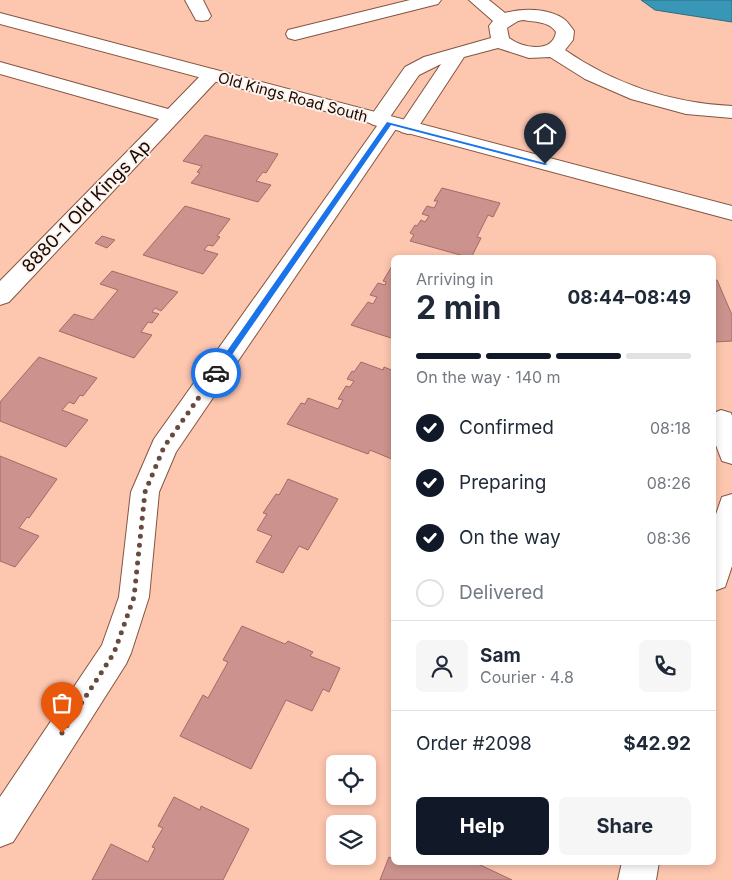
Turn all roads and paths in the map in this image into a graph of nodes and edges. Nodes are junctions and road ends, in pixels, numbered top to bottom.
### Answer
1 (194, 0) edge
2 (432, 0) edge
3 (478, 0) edge
4 (202, 16) dead end
5 (0, 18) edge
6 (503, 21) junction
7 (295, 34) dead end
8 (501, 41) junction
9 (553, 50) junction
10 (457, 54) junction
11 (0, 68) edge
12 (212, 75) junction
13 (732, 112) edge
14 (172, 116) junction
15 (392, 124) junction
16 (732, 213) edge
17 (0, 296) edge
18 (722, 421) dead end
19 (732, 453) edge
20 (732, 506) edge
21 (716, 570) edge
22 (0, 828) edge
23 (640, 865) edge
24 (637, 880) edge

1 - 4 street
2 - 7 street
3 - 6 street
5 - 12 street, Old Kings Road South
6 - 8 street
6 - 9 street
8 - 9 street
8 - 10 street
9 - 13 street
10 - 15 street
10 - 15 street
11 - 14 street
12 - 14 street, 8880-1 Old Kings Ap
12 - 15 street, Old Kings Road South
14 - 17 street, 8880-1 Old Kings Ap
15 - 16 street, Old Kings Road South
15 - 22 street
18 - 19 street
20 - 21 street
23 - 24 street

